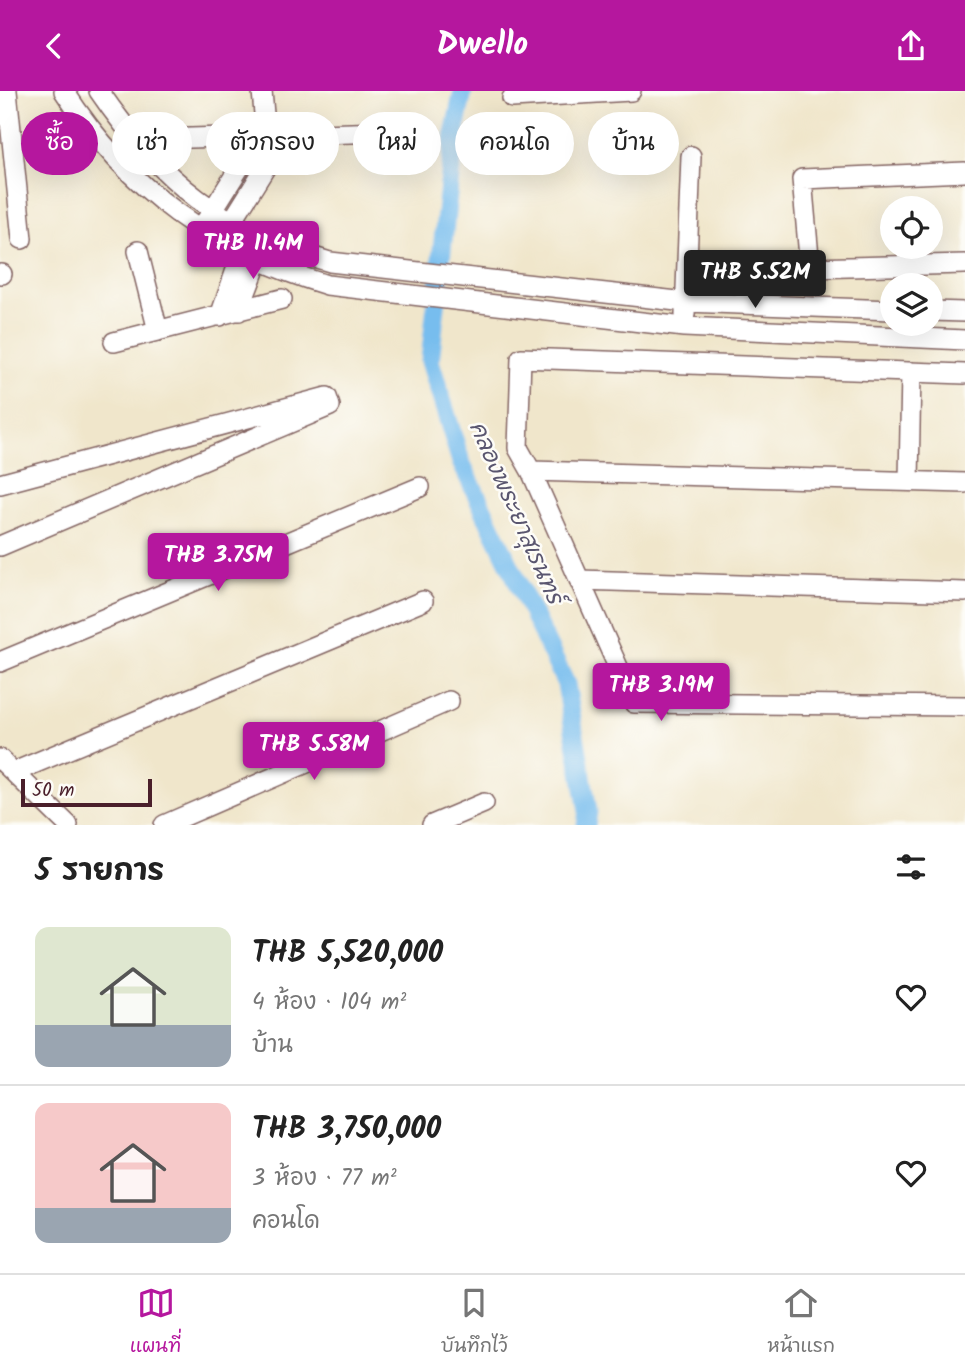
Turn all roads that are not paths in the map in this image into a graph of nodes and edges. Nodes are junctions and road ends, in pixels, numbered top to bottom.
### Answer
1 (7, 91) edge
2 (64, 91) edge
3 (99, 91) edge
4 (262, 91) edge
5 (631, 91) edge
6 (512, 98) dead end
7 (264, 112) edge
8 (691, 156) dead end
9 (965, 172) edge
10 (233, 175) edge
11 (261, 175) edge
12 (214, 210) junction
13 (231, 223) junction
14 (201, 229) junction
15 (258, 236) junction
16 (22, 239) dead end
17 (220, 240) junction
18 (138, 251) dead end
19 (250, 256) junction
20 (965, 264) edge
21 (282, 299) dead end
22 (686, 302) junction
23 (880, 310) edge
24 (943, 311) edge
25 (965, 312) edge
26 (229, 313) junction
27 (684, 327) junction
28 (158, 331) junction
29 (965, 340) edge
30 (114, 342) dead end
31 (911, 372) junction
32 (965, 374) edge
33 (531, 471) junction
34 (909, 481) junction
35 (965, 483) edge
36 (0, 484) edge
37 (420, 487) dead end
38 (0, 546) edge
39 (579, 580) junction
40 (965, 592) edge
41 (424, 601) dead end
42 (0, 662) edge
43 (449, 701) dead end
44 (965, 706) edge
45 (0, 758) edge
46 (14, 772) junction
47 (484, 803) dead end
48 (68, 825) edge
49 (164, 825) edge
50 (432, 825) edge

1 - 16 street
2 - 14 street
3 - 12 street
4 - 7 street
5 - 6 street
8 - 22 street
9 - 20 street
10 - 12 street
11 - 13 street
12 - 13 street
12 - 14 street
13 - 15 street
13 - 17 street
14 - 17 street
15 - 19 street
15 - 22 street
17 - 19 street
18 - 28 street
19 - 26 street
19 - 27 street
21 - 26 street
22 - 23 street
22 - 27 street
24 - 25 street
26 - 28 street
27 - 29 street
28 - 30 street
31 - 32 street
31 - 33 street
31 - 34 street
33 - 34 street
33 - 39 street
34 - 35 street
36 - 38 street
37 - 42 street
39 - 40 street
39 - 44 street
41 - 46 street
43 - 49 street
45 - 46 street
46 - 48 street
47 - 50 street

